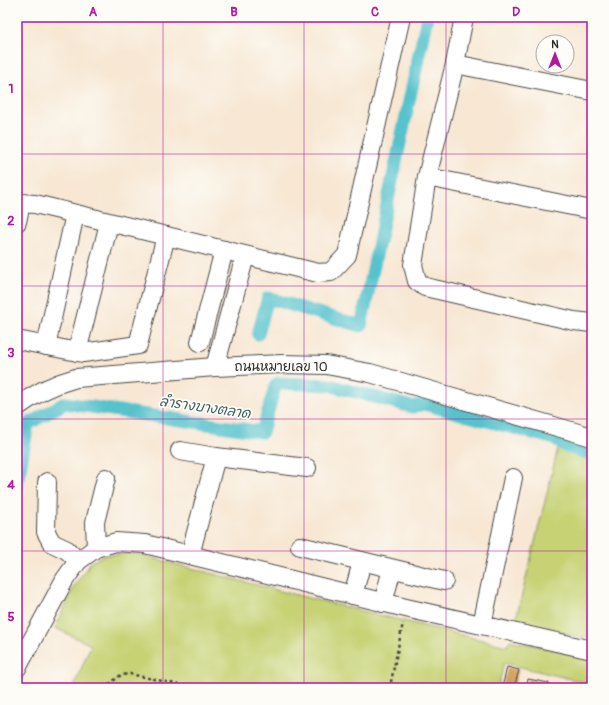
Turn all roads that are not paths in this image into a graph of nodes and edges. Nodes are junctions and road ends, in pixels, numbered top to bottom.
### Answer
1 (401, 17) edge
2 (464, 17) edge
3 (455, 64) junction
4 (592, 91) edge
5 (427, 177) junction
6 (19, 203) edge
7 (592, 210) edge
8 (74, 214) junction
9 (17, 222) edge
10 (109, 222) junction
11 (166, 236) junction
12 (224, 250) junction
13 (245, 256) junction
14 (212, 296) junction
15 (233, 301) junction
16 (592, 323) edge
17 (17, 340) edge
18 (200, 342) dead end
19 (46, 346) junction
20 (77, 352) junction
21 (215, 367) junction
22 (17, 407) edge
23 (592, 438) edge
24 (180, 451) dead end
25 (216, 457) junction
26 (307, 468) dead end
27 (106, 478) dead end
28 (514, 478) dead end
29 (47, 482) dead end
30 (300, 546) dead end
31 (96, 548) junction
32 (190, 555) junction
33 (78, 560) junction
34 (362, 562) junction
35 (392, 569) junction
36 (444, 581) dead end
37 (353, 596) junction
38 (383, 603) junction
39 (482, 625) junction
40 (592, 650) edge
41 (17, 668) edge

1 - 13 street
2 - 3 street
3 - 4 street
3 - 5 street
5 - 7 street
5 - 16 street
6 - 8 street
6 - 9 street
8 - 10 street
8 - 19 street
10 - 11 street
10 - 20 street
11 - 12 street
11 - 20 street
12 - 13 street
12 - 14 street
13 - 15 street
14 - 15 street
14 - 18 street
15 - 21 street
17 - 19 street
19 - 20 street
21 - 22 street, ถนนหมายเลข 10
21 - 23 street, ถนนหมายเลข 10
24 - 25 street
25 - 26 street
25 - 32 street
27 - 31 street
28 - 39 street
29 - 33 street
30 - 34 street
31 - 32 street
31 - 33 street
32 - 37 street
33 - 41 street
34 - 35 street
34 - 37 street
35 - 36 street
35 - 38 street
37 - 38 street
38 - 39 street
39 - 40 street

